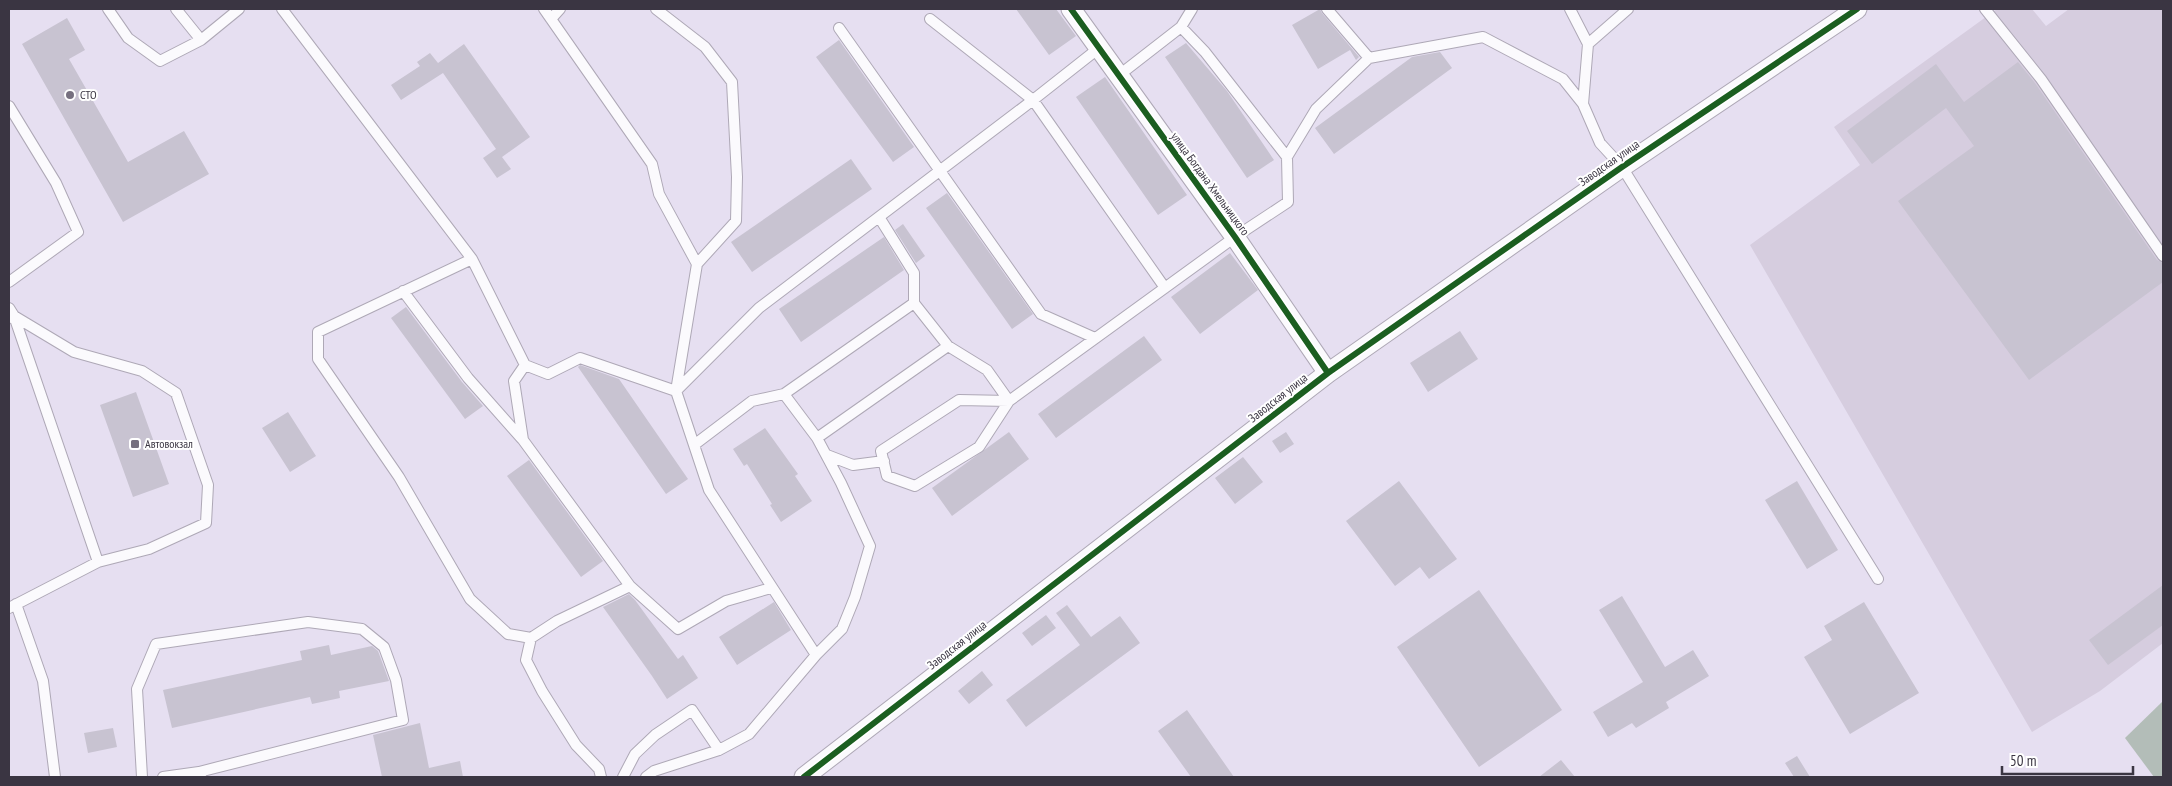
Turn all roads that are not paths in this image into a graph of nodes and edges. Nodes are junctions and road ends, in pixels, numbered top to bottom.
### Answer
1 (108, 9) edge
2 (176, 9) edge
3 (239, 9) edge
4 (282, 9) edge
5 (544, 9) edge
6 (560, 9) edge
7 (656, 9) edge
8 (1071, 9) edge
9 (1192, 9) edge
10 (1327, 9) edge
11 (1570, 9) edge
12 (1628, 9) edge
13 (1857, 9) edge
14 (1985, 9) edge
15 (551, 19) junction
16 (930, 19) dead end
17 (1181, 27) junction
18 (839, 28) dead end
19 (201, 40) junction
20 (1588, 44) junction
21 (1098, 48) junction
22 (1369, 58) junction
23 (1118, 76) junction
24 (1033, 100) junction
25 (1583, 104) junction
26 (9, 106) edge
27 (1287, 157) junction
28 (1622, 167) junction
29 (941, 170) junction
30 (879, 217) junction
31 (1235, 237) junction
32 (2163, 256) edge
33 (472, 259) junction
34 (697, 264) junction
35 (9, 282) edge
36 (1165, 288) junction
37 (403, 292) junction
38 (914, 303) junction
39 (11, 314) edge
40 (1095, 338) junction
41 (948, 346) junction
42 (525, 365) junction
43 (1328, 374) junction
44 (676, 391) junction
45 (784, 394) junction
46 (1009, 401) junction
47 (817, 438) junction
48 (523, 440) junction
49 (694, 446) junction
50 (827, 455) junction
51 (884, 461) junction
52 (98, 562) junction
53 (1878, 579) dead end
54 (630, 586) junction
55 (771, 588) junction
56 (12, 606) edge
57 (531, 638) junction
58 (816, 655) junction
59 (719, 750) junction
60 (200, 774) edge
61 (55, 777) edge
62 (142, 777) edge
63 (163, 777) edge
64 (601, 777) edge
65 (623, 777) edge
66 (646, 777) edge
67 (804, 777) edge

1 - 19 lane
2 - 19 lane
3 - 19 lane
4 - 33 lane
5 - 15 lane
6 - 15 lane
7 - 34 lane
8 - 21 street, улица Богдана Хмельницкого
9 - 17 lane
10 - 22 lane
11 - 20 lane
12 - 20 lane
13 - 28 street, Заводская улица
14 - 32 lane
15 - 34 lane
16 - 24 lane
17 - 23 lane
17 - 27 lane
18 - 29 lane
20 - 25 lane
21 - 23 street, улица Богдана Хмельницкого
21 - 24 lane
22 - 25 lane
22 - 27 lane
23 - 31 street, улица Богдана Хмельницкого
24 - 29 lane
24 - 36 lane
25 - 28 lane
26 - 35 lane
27 - 31 lane
28 - 43 street, Заводская улица
28 - 53 lane
29 - 30 lane
29 - 40 lane
30 - 38 lane
30 - 44 lane
31 - 36 lane
31 - 43 street, улица Богдана Хмельницкого
33 - 37 lane
33 - 42 lane
34 - 44 lane
36 - 40 lane
37 - 48 lane
37 - 57 lane
38 - 41 lane
38 - 45 lane
39 - 52 lane
39 - 52 lane
40 - 46 lane
41 - 46 lane
41 - 47 lane
42 - 44 lane
42 - 48 lane
43 - 67 street, Заводская улица
44 - 49 lane
45 - 47 lane
45 - 49 lane
46 - 51 lane
46 - 51 lane
47 - 50 lane
48 - 54 lane
49 - 55 lane
50 - 51 lane
50 - 58 lane
52 - 56 lane
54 - 55 lane
54 - 57 lane
55 - 58 lane
56 - 61 lane
57 - 64 lane
58 - 59 lane
59 - 65 lane
59 - 66 lane
60 - 62 lane
60 - 63 lane

